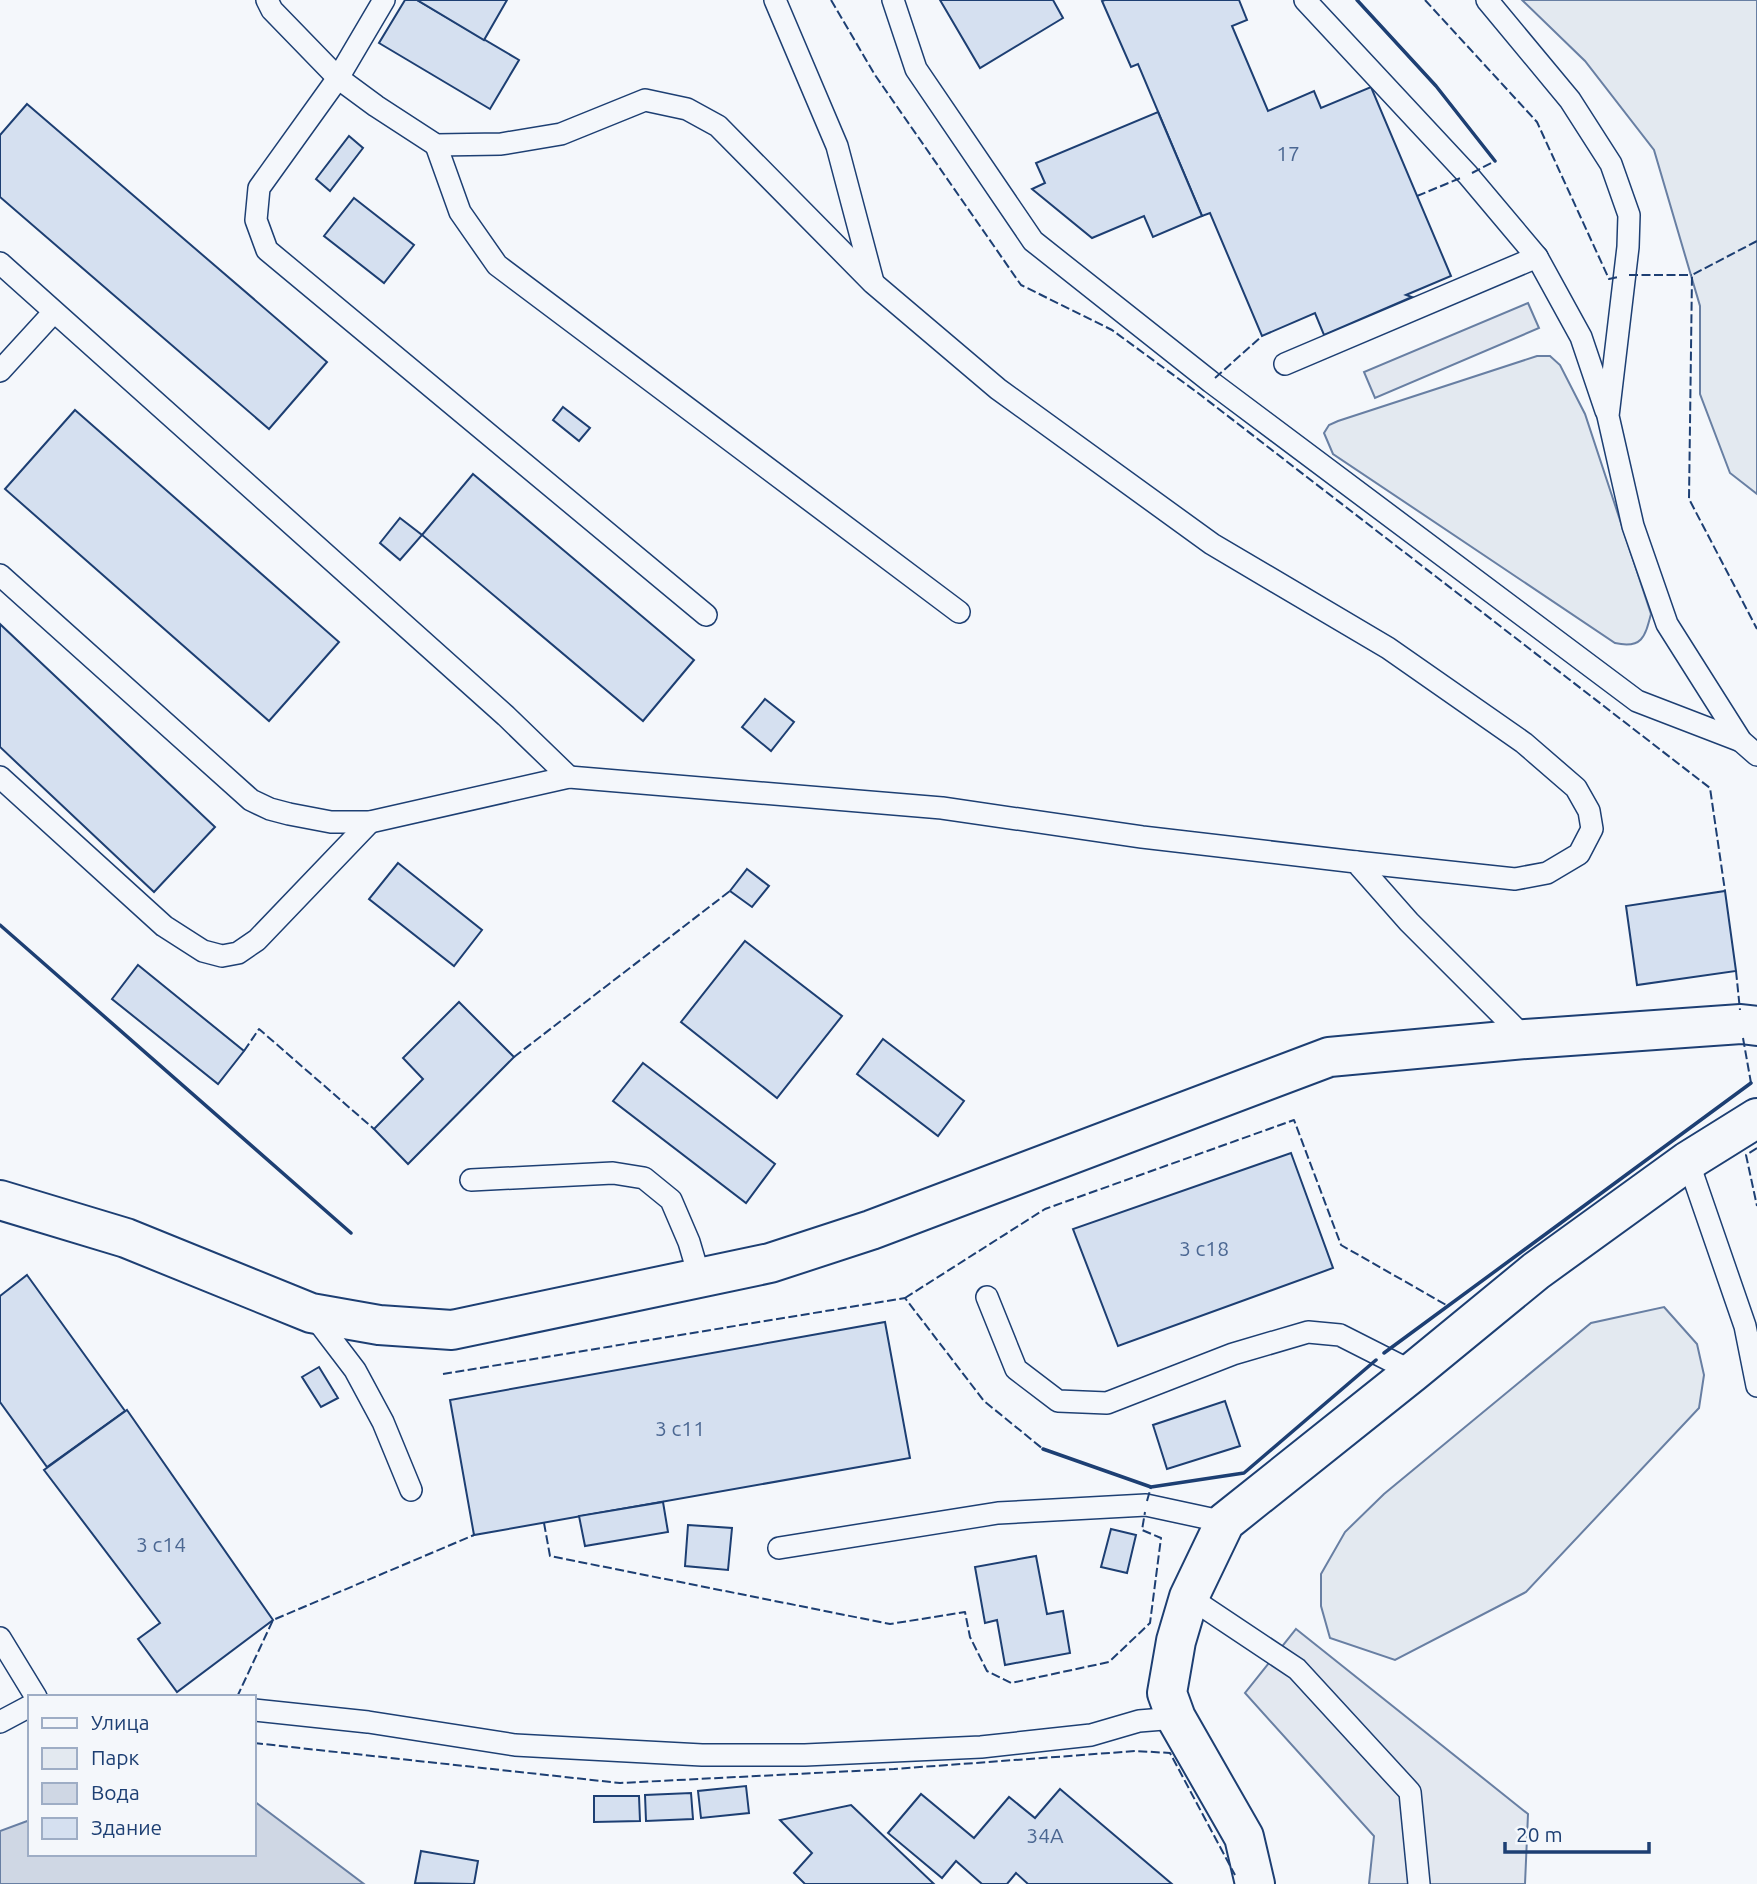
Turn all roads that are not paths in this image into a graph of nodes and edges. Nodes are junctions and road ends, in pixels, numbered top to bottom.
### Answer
1 (267, 0) edge
2 (384, 0) edge
3 (775, 0) edge
4 (893, 0) edge
5 (1305, 0) edge
6 (1487, 0) edge
7 (338, 78) junction
8 (436, 145) junction
9 (1537, 257) junction
10 (0, 263) edge
11 (873, 283) junction
12 (53, 313) junction
13 (1285, 364) dead end
14 (0, 371) edge
15 (1608, 416) junction
16 (0, 575) edge
17 (959, 612) dead end
18 (706, 615) dead end
19 (1749, 748) edge
20 (0, 776) edge
21 (569, 777) junction
22 (370, 822) junction
23 (1356, 862) junction
24 (1757, 1026) edge
25 (1526, 1040) junction
26 (1757, 1118) edge
27 (1688, 1160) junction
28 (471, 1180) dead end
29 (0, 1200) edge
30 (700, 1279) junction
31 (987, 1297) dead end
32 (312, 1313) junction
33 (1413, 1373) junction
34 (1757, 1386) edge
35 (411, 1490) dead end
36 (1225, 1522) junction
37 (779, 1548) dead end
38 (1189, 1597) junction
39 (0, 1638) edge
40 (35, 1695) edge
41 (28, 1707) edge
42 (256, 1710) edge
43 (1176, 1718) junction
44 (0, 1722) edge
45 (1255, 1884) edge
46 (1419, 1884) edge

1 - 7 lane
2 - 7 lane
3 - 11 lane
4 - 19 lane
5 - 9 lane
6 - 15 lane
7 - 8 lane
7 - 18 lane
8 - 11 lane
8 - 17 lane
9 - 13 lane
9 - 15 lane
10 - 12 lane
11 - 23 lane
12 - 14 lane
12 - 21 lane
15 - 19 lane
16 - 22 lane
20 - 22 lane
21 - 22 lane
21 - 23 lane
23 - 25 lane
24 - 25 street
25 - 30 street
26 - 27 street
27 - 33 street
27 - 34 lane
28 - 30 lane
29 - 32 street
30 - 32 street
31 - 33 lane
32 - 35 lane
33 - 36 street
36 - 37 lane
36 - 38 street
38 - 43 street
38 - 46 lane
39 - 40 lane
41 - 44 lane
42 - 43 lane
43 - 45 street

